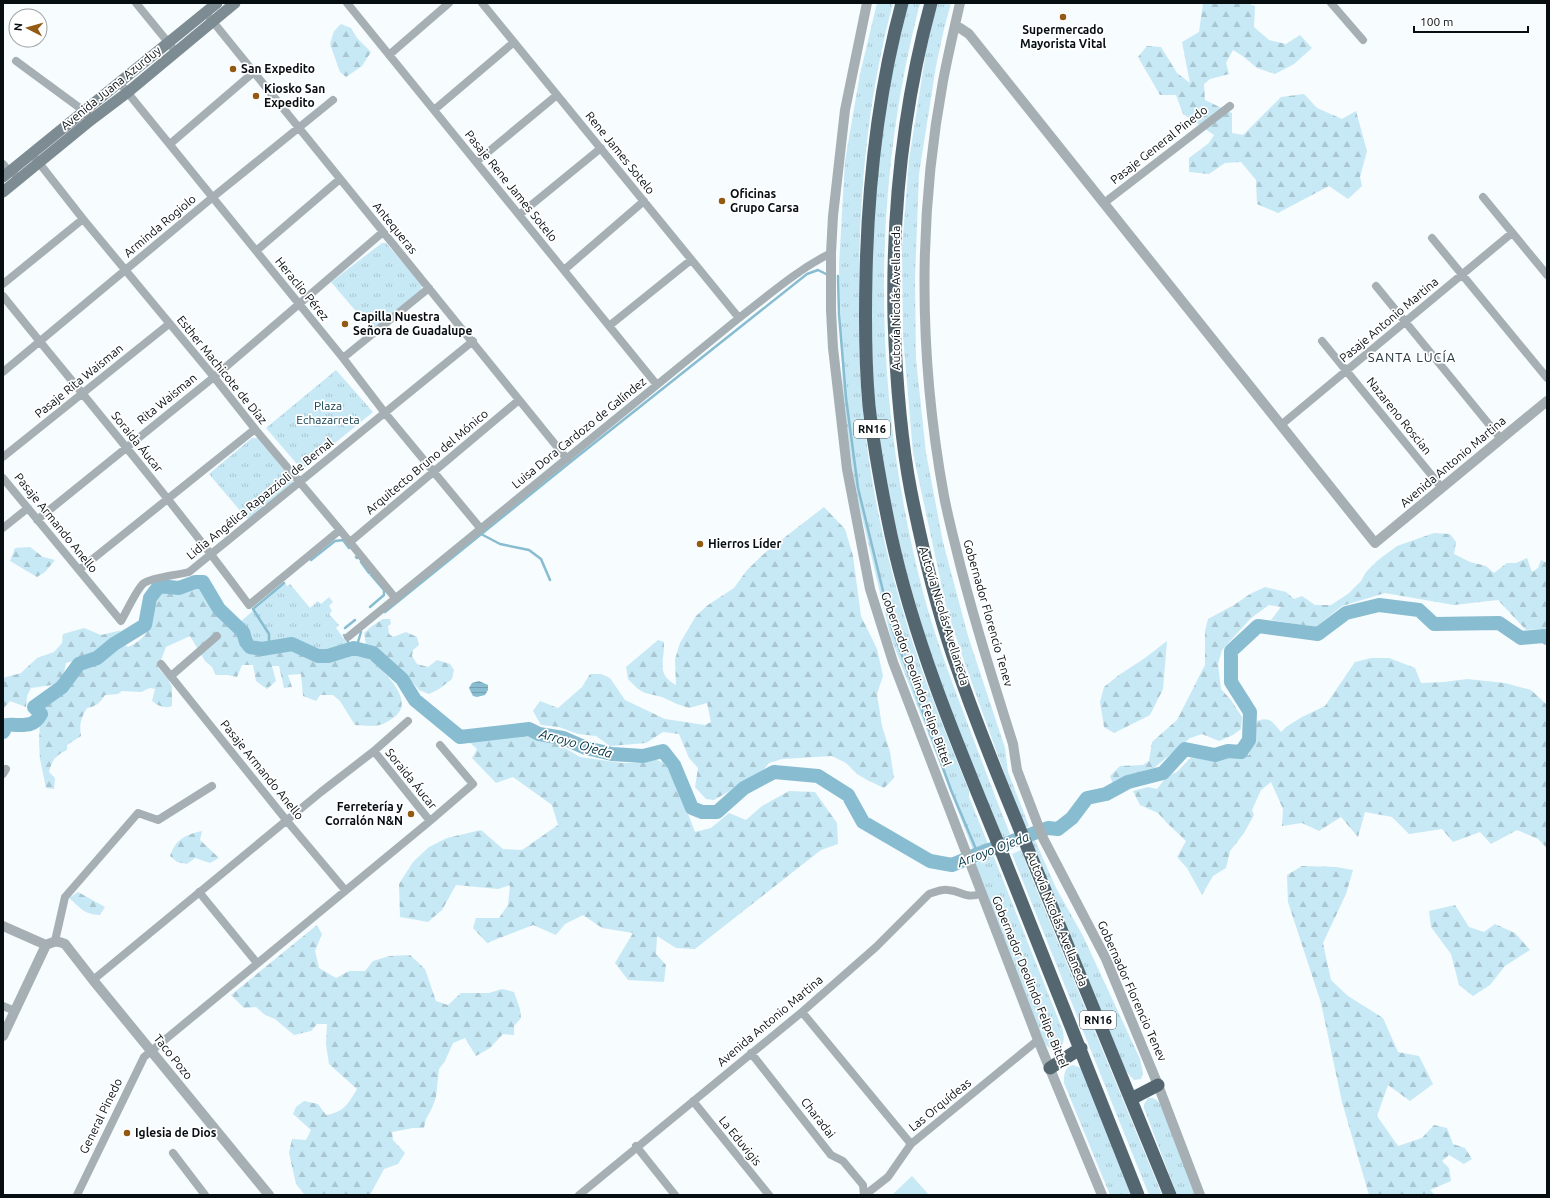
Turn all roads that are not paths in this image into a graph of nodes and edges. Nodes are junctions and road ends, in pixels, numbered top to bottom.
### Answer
1 (136, 3) edge
2 (217, 3) edge
3 (347, 3) edge
4 (449, 3) edge
5 (482, 3) edge
6 (867, 3) edge
7 (902, 3) edge
8 (931, 3) edge
9 (960, 3) edge
10 (1331, 3) edge
11 (231, 4) edge
12 (206, 12) junction
13 (213, 21) junction
14 (955, 27) junction
15 (1363, 40) dead end
16 (167, 42) junction
17 (514, 42) junction
18 (176, 52) junction
19 (389, 55) junction
20 (16, 61) dead end
21 (254, 72) junction
22 (120, 82) junction
23 (128, 92) junction
24 (557, 95) junction
25 (333, 100) dead end
26 (1230, 106) dead end
27 (434, 110) junction
28 (84, 111) junction
29 (91, 120) junction
30 (299, 128) junction
31 (170, 144) junction
32 (601, 148) junction
33 (31, 154) junction
34 (476, 162) junction
35 (39, 163) junction
36 (5, 170) edge
37 (20, 178) junction
38 (340, 179) junction
39 (3, 192) edge
40 (213, 197) junction
41 (1483, 197) dead end
42 (644, 201) junction
43 (1104, 203) junction
44 (519, 215) junction
45 (83, 219) junction
46 (383, 232) junction
47 (1512, 233) junction
48 (1432, 238) dead end
49 (256, 251) junction
50 (831, 253) junction
51 (691, 260) junction
52 (126, 270) junction
53 (564, 270) junction
54 (1462, 275) junction
55 (1547, 275) edge
56 (3, 284) edge
57 (1376, 286) dead end
58 (429, 288) junction
59 (3, 296) edge
60 (299, 304) junction
61 (739, 318) junction
62 (1405, 322) junction
63 (169, 324) junction
64 (609, 326) junction
65 (473, 341) junction
66 (1322, 341) dead end
67 (40, 342) junction
68 (343, 358) junction
69 (1346, 371) junction
70 (3, 372) edge
71 (214, 377) junction
72 (1547, 378) edge
73 (657, 385) junction
74 (83, 393) junction
75 (519, 400) junction
76 (1547, 401) edge
77 (385, 413) junction
78 (1281, 425) junction
79 (255, 429) junction
80 (1501, 439) junction
81 (126, 447) junction
82 (3, 457) edge
83 (566, 459) junction
84 (434, 472) junction
85 (3, 478) edge
86 (300, 483) junction
87 (1442, 488) junction
88 (168, 500) junction
89 (28, 508) junction
90 (37, 520) junction
91 (3, 528) edge
92 (481, 529) junction
93 (340, 530) junction
94 (350, 542) junction
95 (211, 554) junction
96 (79, 570) junction
97 (396, 599) junction
98 (122, 621) joint
99 (217, 636) dead end
100 (348, 637) dead end
101 (161, 664) dead end
102 (171, 676) junction
103 (408, 721) dead end
104 (440, 745) dead end
105 (374, 751) junction
106 (212, 786) dead end
107 (287, 821) junction
108 (430, 821) junction
109 (345, 890) junction
110 (199, 892) junction
111 (981, 894) junction
112 (3, 926) edge
113 (50, 943) junction
114 (257, 963) junction
115 (93, 980) junction
116 (3, 1006) edge
117 (15, 1011) junction
118 (802, 1012) junction
119 (3, 1036) edge
120 (1038, 1040) junction
121 (1081, 1048) junction
122 (151, 1051) junction
123 (752, 1053) junction
124 (1050, 1068) junction
125 (1158, 1086) junction
126 (1131, 1098) junction
127 (693, 1101) junction
128 (911, 1144) junction
129 (636, 1146) junction
130 (173, 1153) dead end
131 (77, 1195) edge
132 (205, 1195) edge
133 (269, 1195) edge
134 (579, 1195) edge
135 (675, 1195) edge
136 (769, 1195) edge
137 (864, 1195) edge
138 (1102, 1195) edge
139 (1138, 1195) edge
140 (1170, 1195) edge
141 (1200, 1195) edge

1 - 16 street
2 - 12 main road, Avenida Juana Azurduy
3 - 19 street, Pasaje Rene James Sotelo
4 - 19 street
5 - 17 street, Rene James Sotelo
6 - 50 street, Gobernador Deolindo Felipe Bittel
7 - 121 highway, RN16
8 - 126 highway, Autovía Nicolás Avellaneda / RN16
9 - 14 street, Gobernador Florencio Tenev
10 - 15 street
11 - 13 main road, Avenida Juana Azurduy
12 - 13 street, Antequeras
12 - 16 main road, Avenida Juana Azurduy
13 - 18 main road, Avenida Juana Azurduy
13 - 21 street, Antequeras
14 - 43 street
14 - 125 street, Gobernador Florencio Tenev
16 - 18 street
16 - 22 main road, Avenida Juana Azurduy
17 - 24 street, Rene James Sotelo
17 - 27 street
18 - 23 main road, Avenida Juana Azurduy
19 - 27 street, Pasaje Rene James Sotelo
20 - 28 street
21 - 30 street, Antequeras
21 - 31 street
22 - 23 street, Heraclio Pérez
22 - 28 main road, Avenida Juana Azurduy
23 - 29 main road, Avenida Juana Azurduy
23 - 31 street, Heraclio Pérez
24 - 32 street, Rene James Sotelo
24 - 34 street
25 - 30 street, Arminda Rogiolo
26 - 43 street, Pasaje General Pinedo
27 - 34 street, Pasaje Rene James Sotelo
28 - 29 street
28 - 33 main road, Avenida Juana Azurduy
29 - 35 main road, Avenida Juana Azurduy
30 - 38 street, Antequeras
30 - 40 street, Arminda Rogiolo
31 - 40 street, Heraclio Pérez
32 - 42 street, Rene James Sotelo
32 - 44 street
33 - 35 street, Esther Machicote de Díaz
33 - 36 main road, Avenida Juana Azurduy
34 - 44 street, Pasaje Rene James Sotelo
35 - 37 main road, Avenida Juana Azurduy
35 - 45 street, Esther Machicote de Díaz
36 - 37 street
37 - 39 main road, Avenida Juana Azurduy
38 - 46 street, Antequeras
38 - 49 street
40 - 49 street, Heraclio Pérez
40 - 52 street, Arminda Rogiolo
41 - 47 street
42 - 51 street, Rene James Sotelo
42 - 53 street
43 - 78 street
44 - 53 street, Pasaje Rene James Sotelo
45 - 52 street, Esther Machicote de Díaz
45 - 56 street
46 - 58 street, Antequeras
46 - 60 street, Rita Waisman
47 - 54 street, Pasaje Antonio Martina
47 - 55 street
48 - 54 street
49 - 60 street, Heraclio Pérez
50 - 61 street, Luisa Dora Cardozo de Galíndez
50 - 111 street, Gobernador Deolindo Felipe Bittel
51 - 61 street, Rene James Sotelo
51 - 64 street
52 - 63 street, Esther Machicote de Díaz
52 - 67 street, Arminda Rogiolo
53 - 64 street, Pasaje Rene James Sotelo
54 - 62 street, Pasaje Antonio Martina
54 - 72 street
57 - 62 street
58 - 65 street, Antequeras
58 - 68 street
59 - 67 street, Soraida Áucar
60 - 68 street, Heraclio Pérez
60 - 71 street, Rita Waisman
61 - 73 street, Luisa Dora Cardozo de Galíndez
62 - 69 street, Pasaje Antonio Martina
62 - 80 street
63 - 71 street, Esther Machicote de Díaz
63 - 74 street, Pasaje Rita Waisman
64 - 73 street, Pasaje Rene James Sotelo
65 - 75 street, Antequeras
65 - 77 street, Lidia Angélica Rapazzioli de Bernal
66 - 69 street, Nazareno Roscian
67 - 70 street, Arminda Rogiolo
67 - 74 street, Soraida Áucar
68 - 77 street, Heraclio Pérez
69 - 78 street, Pasaje Antonio Martina
69 - 87 street, Nazareno Roscian
71 - 79 street, Esther Machicote de Díaz
71 - 81 street, Rita Waisman
73 - 83 street, Luisa Dora Cardozo de Galíndez
74 - 81 street, Soraida Áucar
74 - 82 street, Pasaje Rita Waisman
75 - 83 street, Antequeras
75 - 84 street, Arquitecto Bruno del Mónico
76 - 80 street, Avenida Antonio Martina
77 - 84 street, Heraclio Pérez
77 - 86 street, Lidia Angélica Rapazzioli de Bernal
78 - 87 street, Avenida Antonio Martina
79 - 86 street, Esther Machicote de Díaz
79 - 88 street
80 - 87 street, Avenida Antonio Martina
81 - 88 street, Soraida Áucar
81 - 90 street, Rita Waisman
83 - 92 street, Luisa Dora Cardozo de Galíndez
84 - 92 street, Heraclio Pérez
84 - 94 street, Arquitecto Bruno del Mónico
85 - 89 street, Pasaje Armando Anello
86 - 93 street, Esther Machicote de Díaz
86 - 95 street, Lidia Angélica Rapazzioli de Bernal
88 - 95 street, Soraida Áucar
88 - 96 street
89 - 90 street, Pasaje Armando Anello
89 - 91 street
90 - 96 street, Pasaje Armando Anello
92 - 97 street, Luisa Dora Cardozo de Galíndez
93 - 94 street, Esther Machicote de Díaz
93 - 95 street, Soraida Áucar
94 - 97 street, Esther Machicote de Díaz
95 - 98 street, Lidia Angélica Rapazzioli de Bernal
96 - 98 street, Pasaje Armando Anello
97 - 100 street, Luisa Dora Cardozo de Galíndez
99 - 102 street
101 - 102 street, Pasaje Armando Anello
102 - 107 street, Pasaje Armando Anello
103 - 105 street
104 - 108 street, General Pinedo
105 - 107 street
105 - 108 street, Soraida Áucar
106 - 113 street
107 - 109 street, Pasaje Armando Anello
107 - 110 street
108 - 109 street, General Pinedo
109 - 114 street, General Pinedo
110 - 114 street
110 - 115 street
111 - 118 street, Avenida Antonio Martina
111 - 120 street, Gobernador Deolindo Felipe Bittel
112 - 113 street, Taco Pozo
113 - 115 street, Taco Pozo
113 - 117 street
114 - 122 street, General Pinedo
115 - 122 street, Taco Pozo
116 - 117 street
117 - 119 street
118 - 123 street, Avenida Antonio Martina
118 - 128 street
120 - 124 street, Gobernador Deolindo Felipe Bittel
120 - 128 street, Las Orquídeas
121 - 124 highway
121 - 139 highway, RN16
122 - 131 street, General Pinedo
122 - 133 street, Taco Pozo
123 - 127 street, Avenida Antonio Martina
123 - 137 street, Charadai
124 - 138 street, Gobernador Deolindo Felipe Bittel
125 - 126 highway
125 - 141 street, Gobernador Florencio Tenev
126 - 140 highway, Autovía Nicolás Avellaneda / RN16
127 - 129 street, Avenida Antonio Martina
127 - 136 street, La Eduvigis
128 - 137 street, Las Orquídeas
129 - 134 street, Avenida Antonio Martina
129 - 135 street
130 - 132 street

